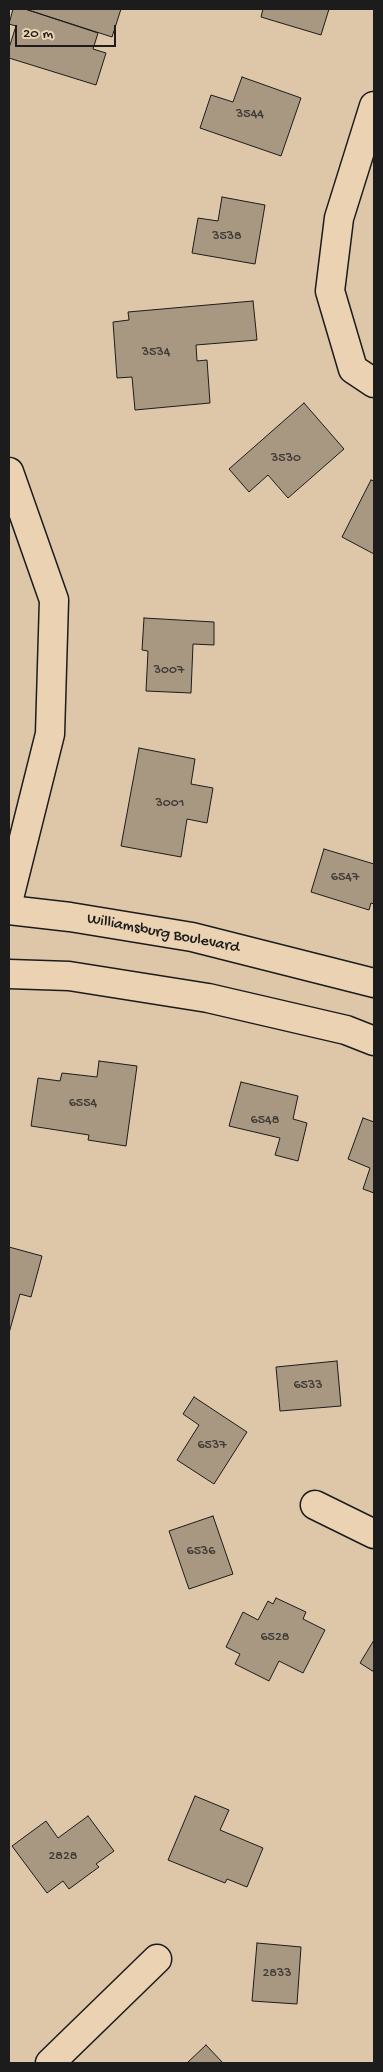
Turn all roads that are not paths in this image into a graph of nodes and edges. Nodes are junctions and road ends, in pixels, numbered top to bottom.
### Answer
1 (374, 106) edge
2 (374, 383) edge
3 (9, 472) edge
4 (9, 898) edge
5 (9, 910) edge
6 (9, 974) edge
7 (374, 983) edge
8 (374, 1041) edge
9 (315, 1506) dead end
10 (374, 1534) edge
11 (157, 1960) dead end
12 (50, 2063) edge

1 - 2 street
3 - 4 street
5 - 7 street, Williamsburg Boulevard
6 - 8 street
9 - 10 street
11 - 12 street

